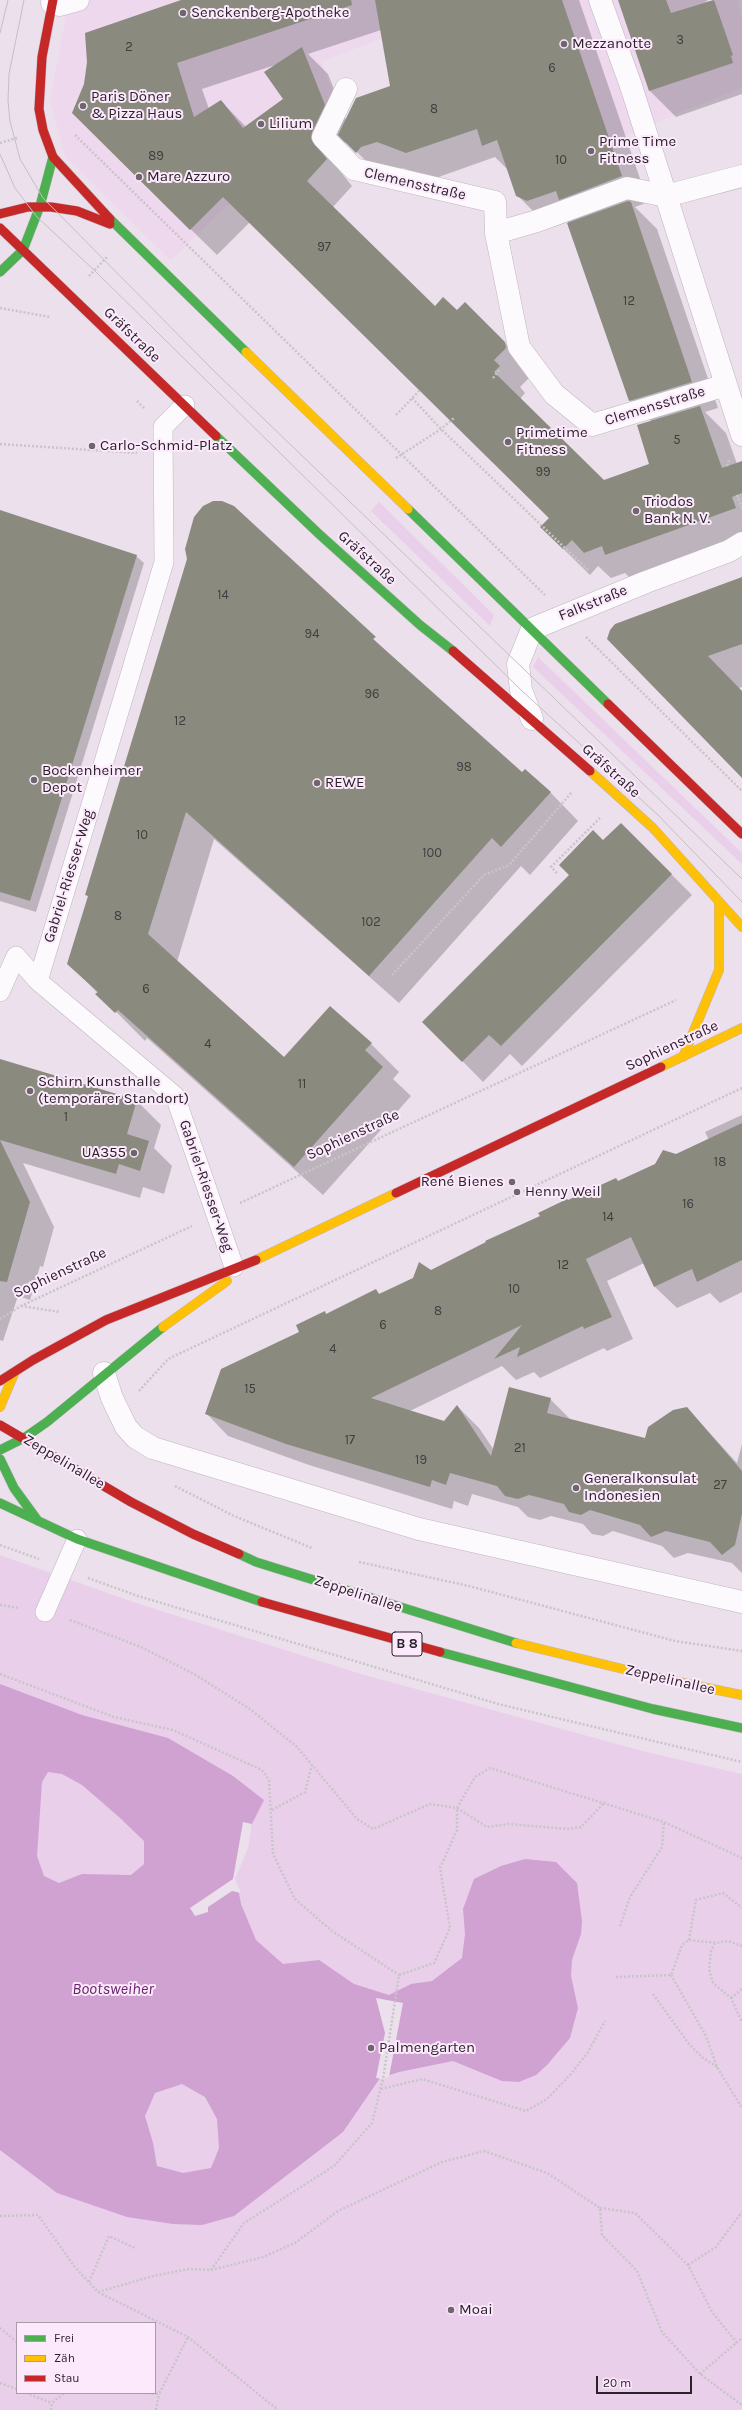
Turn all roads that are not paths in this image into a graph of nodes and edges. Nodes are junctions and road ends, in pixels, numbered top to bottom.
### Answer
1 (78, 0) edge
2 (52, 2) edge
3 (602, 3) edge
4 (346, 89) dead end
5 (52, 157) junction
6 (742, 176) edge
7 (666, 196) junction
8 (40, 206) junction
9 (0, 214) edge
10 (0, 228) edge
11 (496, 233) junction
12 (127, 236) junction
13 (23, 250) junction
14 (0, 272) edge
15 (726, 385) junction
16 (185, 404) junction
17 (742, 435) edge
18 (742, 543) edge
19 (532, 629) junction
20 (532, 720) junction
21 (742, 834) edge
22 (719, 902) junction
23 (742, 927) edge
24 (38, 981) junction
25 (0, 992) edge
26 (742, 1028) edge
27 (683, 1056) junction
28 (267, 1255) junction
29 (234, 1267) junction
30 (14, 1374) junction
31 (104, 1374) junction
32 (0, 1381) edge
33 (0, 1407) edge
34 (0, 1425) edge
35 (24, 1438) junction
36 (0, 1450) edge
37 (0, 1459) edge
38 (0, 1503) edge
39 (38, 1521) junction
40 (77, 1539) junction
41 (742, 1602) edge
42 (45, 1612) road end
43 (742, 1696) edge
44 (742, 1728) edge

1 - 2 street
2 - 5 street
3 - 7 street, Clemensstraße
4 - 11 street, Clemensstraße
5 - 8 street
5 - 12 street
6 - 7 street
7 - 11 street
7 - 15 street, Clemensstraße
8 - 9 street
8 - 12 street
8 - 13 street
10 - 13 street, Gräfstraße
11 - 15 street, Clemensstraße
12 - 19 street
13 - 14 street
13 - 16 street, Gräfstraße
15 - 17 street, Clemensstraße
16 - 20 street, Gräfstraße
16 - 24 lane, Gabriel-Riesser-Weg
18 - 19 street, Falkstraße
19 - 20 street
19 - 21 street
20 - 22 street, Gräfstraße
22 - 23 street, Gräfstraße
22 - 27 street
24 - 25 lane
24 - 29 lane, Gabriel-Riesser-Weg
26 - 27 street, Sophienstraße
27 - 28 street, Sophienstraße
28 - 29 street, Sophienstraße
28 - 31 street, Sophienstraße
29 - 30 street, Sophienstraße
30 - 32 street, Sophienstraße
30 - 33 street
31 - 35 street, Sophienstraße
31 - 41 street
34 - 35 street, Zeppelinallee / B 8
35 - 36 street, Sophienstraße
35 - 43 street, Zeppelinallee / B 8
37 - 39 street, Zeppelinallee
38 - 39 street, Zeppelinallee / B 8
39 - 40 street, Zeppelinallee / B 8
40 - 42 lane
40 - 44 street, Zeppelinallee / B 8

